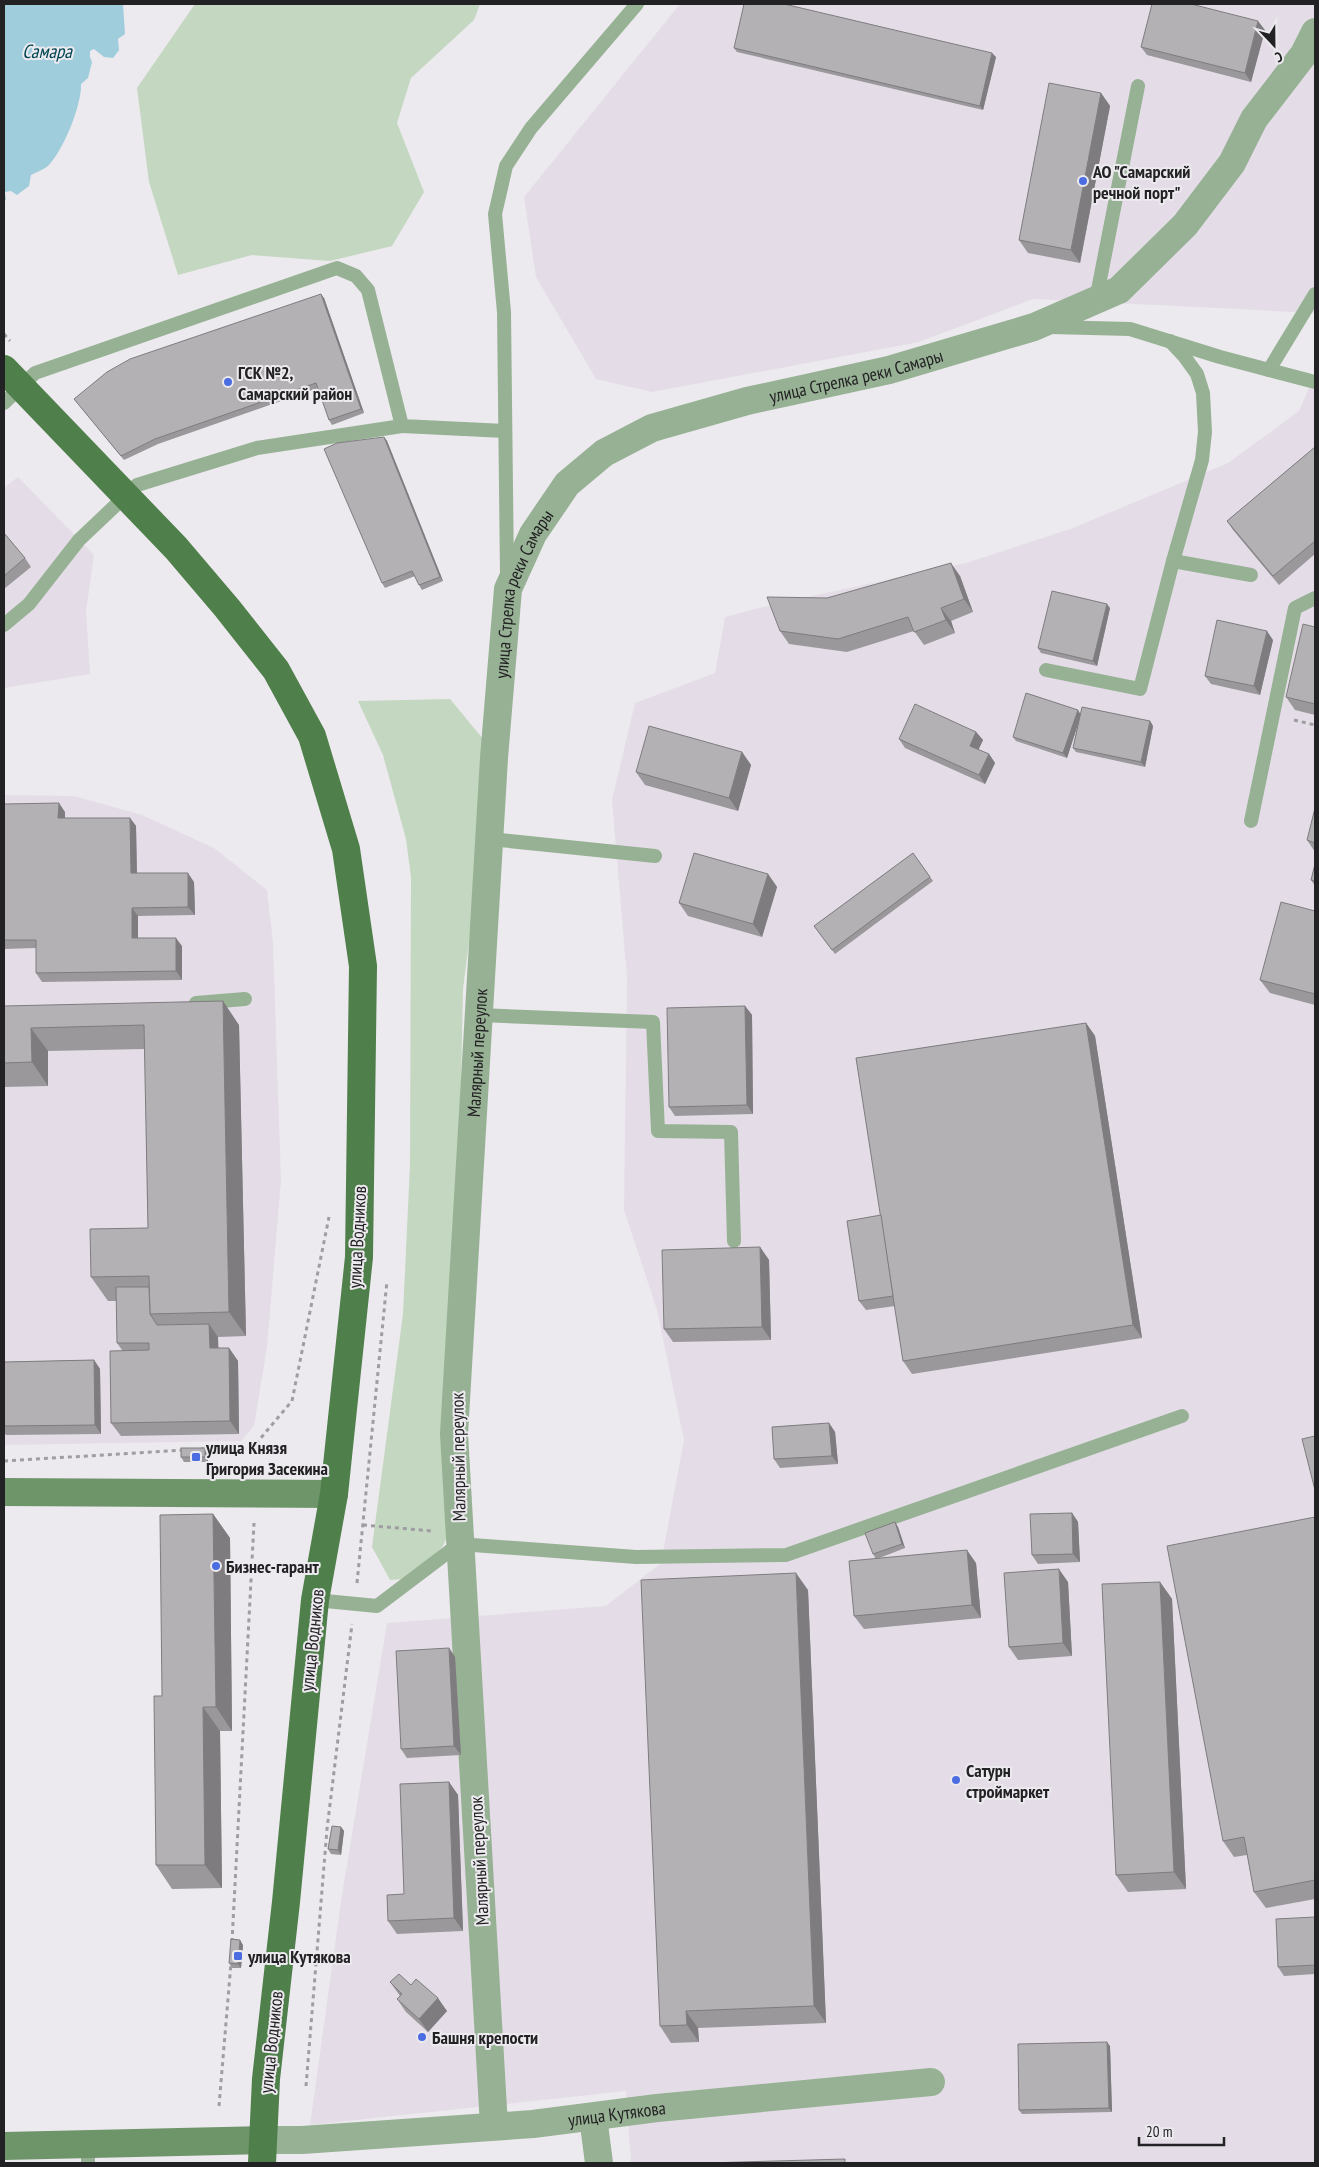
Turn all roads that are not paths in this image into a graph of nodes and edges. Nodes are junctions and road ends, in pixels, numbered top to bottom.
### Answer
1 (637, 4) edge
2 (1315, 32) edge
3 (1138, 86) dead end
4 (1315, 294) edge
5 (1096, 300) junction
6 (1034, 327) junction
7 (1170, 341) junction
8 (4, 369) edge
9 (1269, 370) junction
10 (1315, 382) edge
11 (4, 403) edge
12 (402, 426) junction
13 (505, 431) junction
14 (1173, 561) junction
15 (1251, 575) dead end
16 (508, 589) junction
17 (1315, 598) edge
18 (4, 625) edge
19 (1046, 670) dead end
20 (494, 758) joint
21 (1250, 821) dead end
22 (490, 839) junction
23 (655, 856) dead end
24 (245, 999) dead end
25 (187, 1003) edge
26 (479, 1015) junction
27 (734, 1241) dead end
28 (1182, 1416) dead end
29 (4, 1492) edge
30 (334, 1494) junction
31 (459, 1544) junction
32 (315, 1600) junction
33 (931, 2082) dead end
34 (594, 2117) junction
35 (494, 2126) junction
36 (4, 2146) edge
37 (262, 2152) edge
38 (88, 2154) edge
39 (598, 2163) edge

1 - 13 lane
2 - 5 street, улица Стрелка реки Самары
3 - 5 lane
4 - 9 lane
5 - 6 street, улица Стрелка реки Самары
6 - 7 lane
6 - 16 street, улица Стрелка реки Самары
7 - 9 lane
7 - 14 lane
8 - 30 main road, улица Водников
9 - 10 lane
11 - 12 lane
12 - 13 lane
12 - 18 lane
13 - 16 lane
14 - 15 lane
14 - 19 lane
16 - 20 street, улица Стрелка реки Самары
17 - 21 lane
20 - 22 street, Малярный переулок
22 - 23 lane
22 - 26 street, Малярный переулок
24 - 25 lane
26 - 27 lane
26 - 31 street, Малярный переулок
28 - 31 lane
29 - 30 main road
30 - 32 main road, улица Водников
31 - 32 lane
31 - 35 street, Малярный переулок
32 - 37 main road, улица Водников
33 - 34 street, улица Кутякова
34 - 35 street, улица Кутякова
34 - 39 street
35 - 37 street, улица Кутякова
36 - 38 main road, улица Кутякова
37 - 38 main road, улица Кутякова

